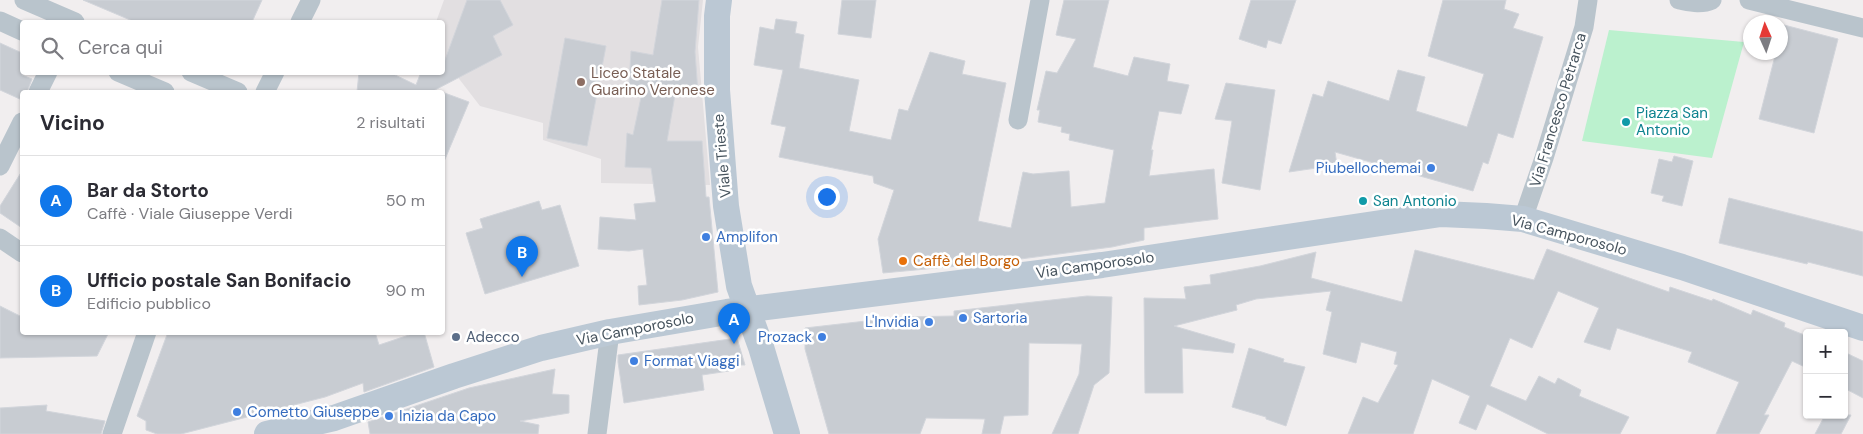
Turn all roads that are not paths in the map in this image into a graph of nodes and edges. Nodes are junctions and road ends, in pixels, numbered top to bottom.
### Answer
1 (24, 0) edge
2 (312, 0) edge
3 (719, 0) edge
4 (1040, 0) edge
5 (1588, 0) edge
6 (1679, 0) edge
7 (1712, 0) edge
8 (1749, 0) edge
9 (69, 20) edge
10 (301, 20) edge
11 (0, 21) edge
12 (1863, 28) edge
13 (20, 30) edge
14 (46, 75) edge
15 (125, 75) edge
16 (198, 75) edge
17 (274, 75) edge
18 (39, 90) edge
19 (160, 90) edge
20 (233, 90) edge
21 (266, 90) edge
22 (1018, 120) dead end
23 (20, 126) edge
24 (0, 166) edge
25 (1523, 219) junction
26 (0, 238) edge
27 (20, 252) edge
28 (747, 310) junction
29 (1863, 328) edge
30 (610, 332) junction
31 (146, 335) edge
32 (112, 434) edge
33 (267, 434) edge
34 (597, 434) edge
35 (787, 434) edge

1 - 9 street
2 - 10 street
3 - 28 street, Viale Trieste
4 - 22 street
5 - 25 street, Via Francesco Petrarca
6 - 7 street
8 - 12 street
11 - 13 street
14 - 18 street
15 - 19 street
16 - 20 street
17 - 21 street
23 - 24 street
25 - 28 street, Via Camporosolo
25 - 29 street, Via Camporosolo
26 - 27 street
28 - 30 street, Via Camporosolo
28 - 35 street, Viale Trieste
30 - 33 street, Via Camporosolo
30 - 34 street
31 - 32 street

